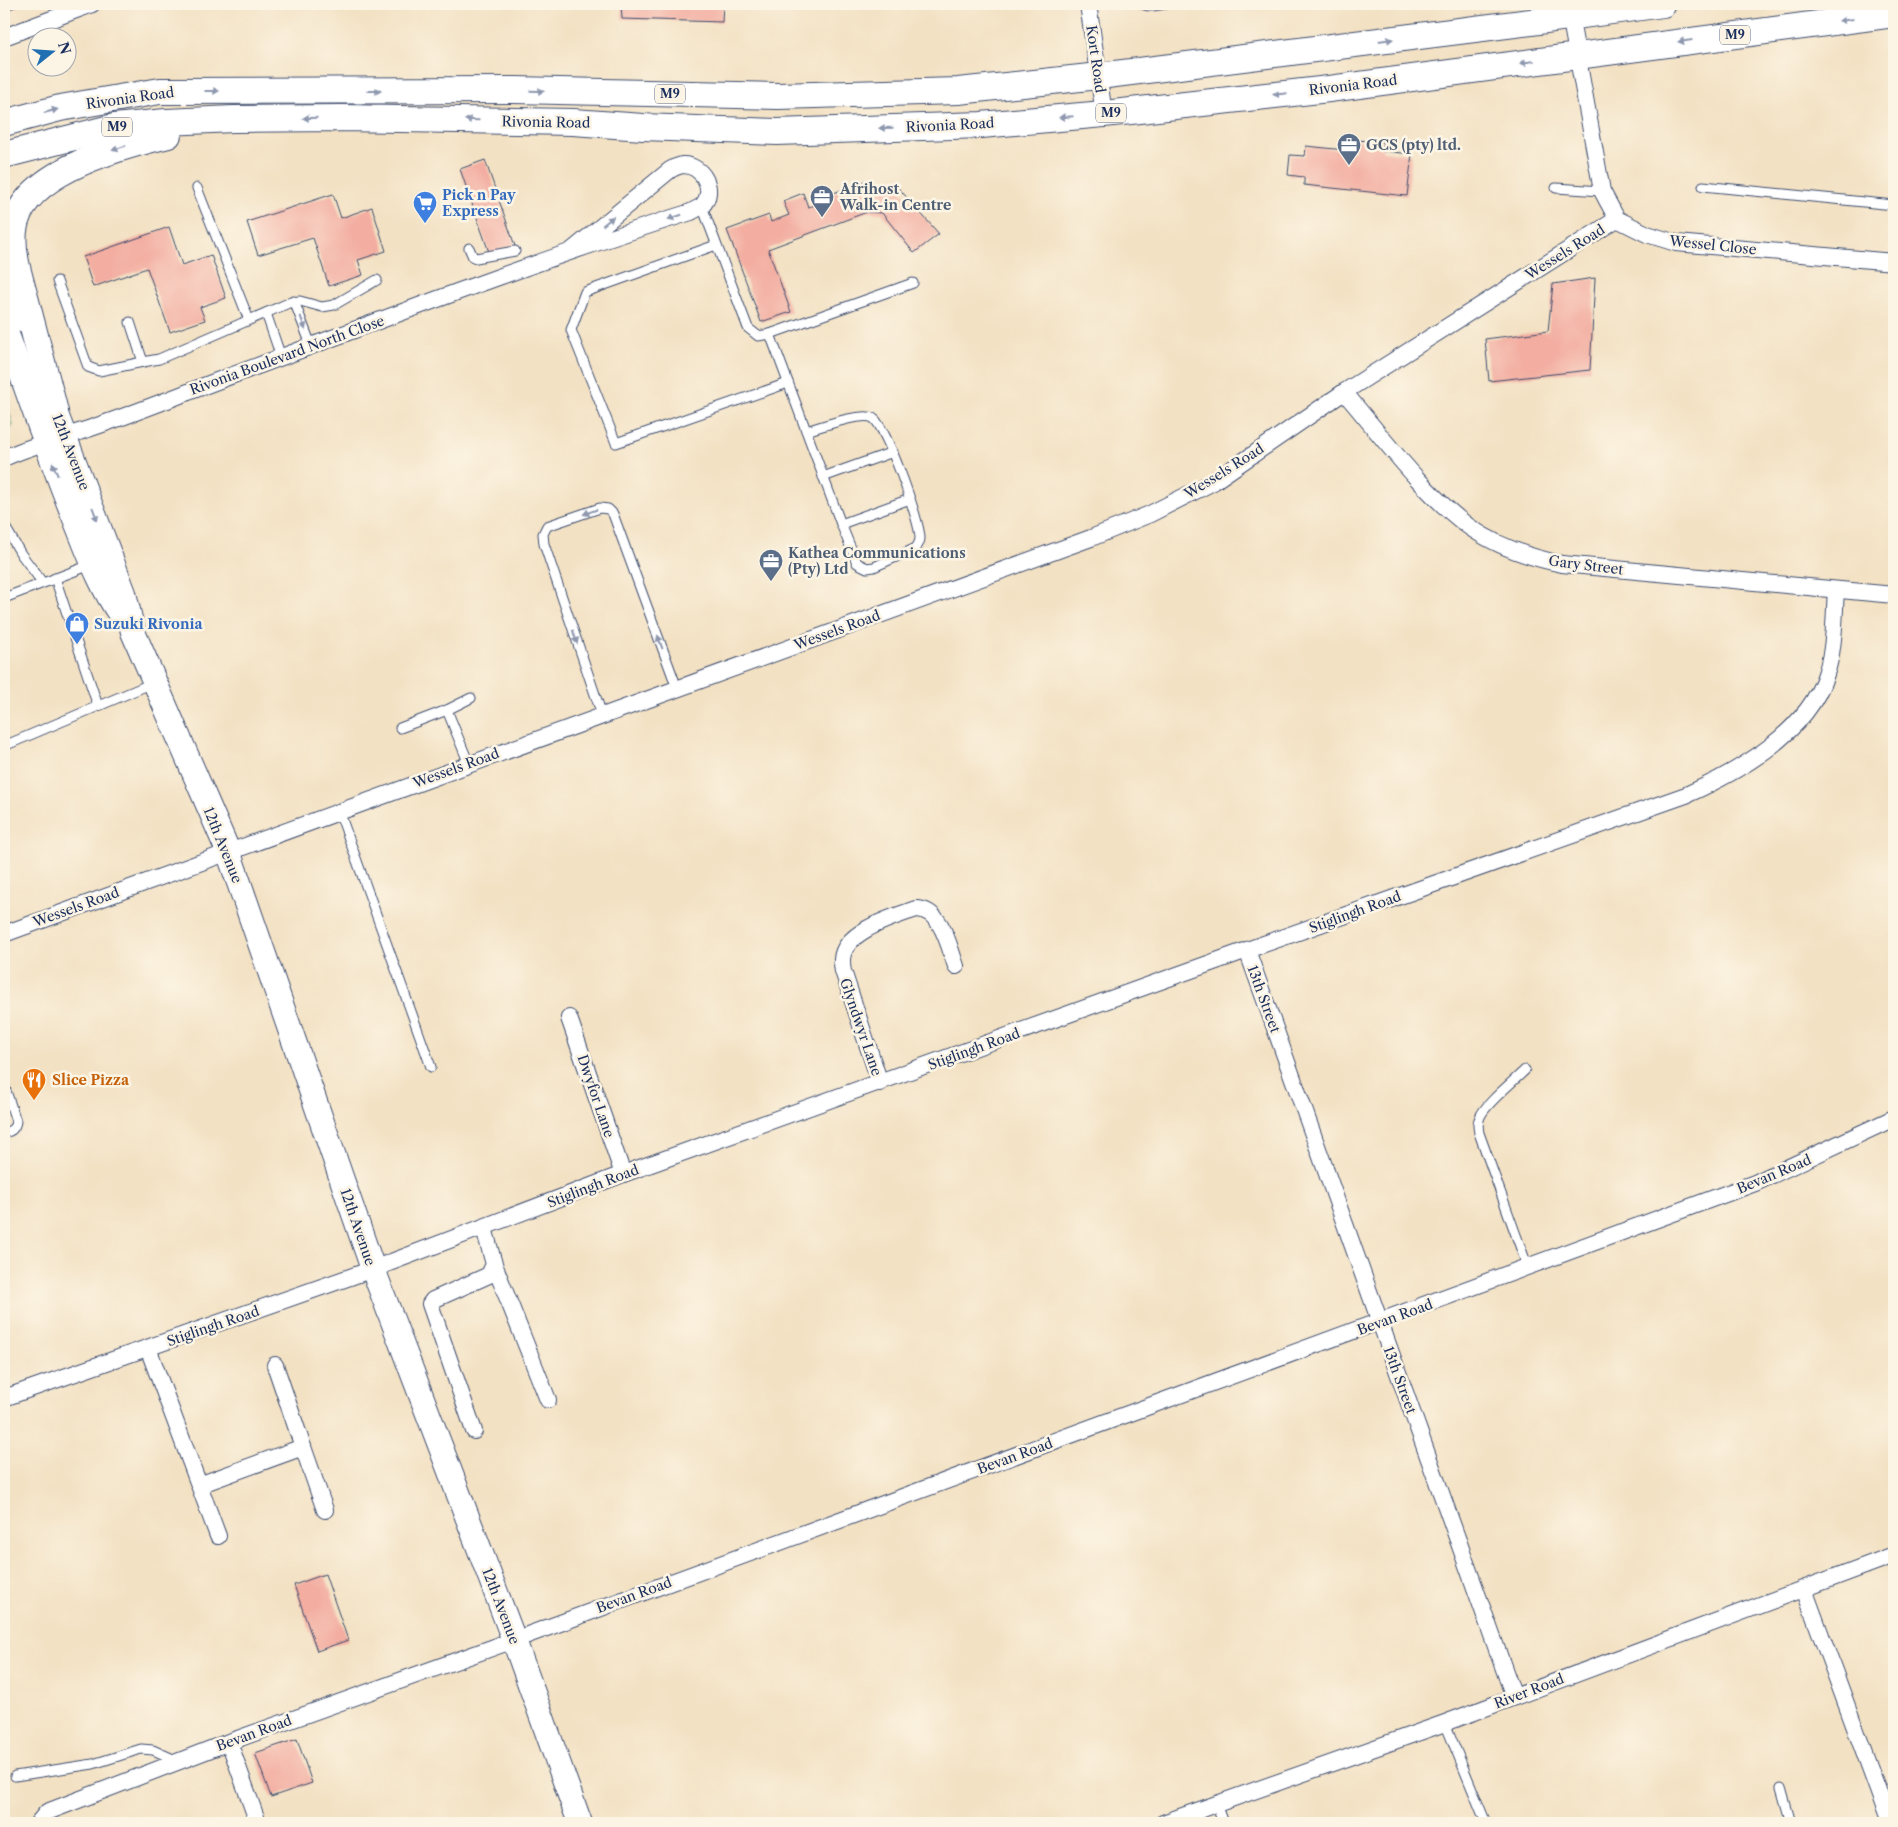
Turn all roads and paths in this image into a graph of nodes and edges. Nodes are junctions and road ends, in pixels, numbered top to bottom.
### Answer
1 (92, 4) edge
2 (1088, 4) edge
3 (1142, 4) edge
4 (1166, 4) edge
5 (1663, 4) edge
6 (1569, 10) edge
7 (1894, 14) edge
8 (4, 37) edge
9 (1576, 56) junction
10 (1099, 76) junction
11 (1104, 114) junction
12 (234, 119) junction
13 (4, 123) edge
14 (4, 155) edge
15 (1703, 186) dead end
16 (197, 188) dead end
17 (1556, 188) dead end
18 (1602, 191) junction
19 (1894, 205) edge
20 (702, 206) junction
21 (1617, 219) junction
22 (716, 245) junction
23 (469, 248) dead end
24 (514, 252) dead end
25 (570, 252) junction
26 (1894, 262) edge
27 (4, 274) edge
28 (377, 280) dead end
29 (57, 281) dead end
30 (913, 283) dead end
31 (294, 301) junction
32 (266, 313) junction
33 (249, 320) junction
34 (130, 322) dead end
35 (4, 326) edge
36 (770, 334) junction
37 (311, 345) junction
38 (281, 357) junction
39 (143, 362) junction
40 (788, 383) junction
41 (1344, 392) junction
42 (55, 412) junction
43 (806, 431) junction
44 (55, 439) junction
45 (893, 452) junction
46 (4, 458) edge
47 (823, 476) junction
48 (910, 499) junction
49 (841, 524) junction
50 (4, 525) edge
51 (93, 564) junction
52 (55, 578) junction
53 (42, 582) junction
54 (1836, 590) junction
55 (1894, 595) edge
56 (4, 598) edge
57 (133, 632) junction
58 (155, 682) junction
59 (677, 688) junction
60 (471, 698) dead end
61 (98, 706) junction
62 (447, 710) junction
63 (602, 716) junction
64 (400, 728) dead end
65 (4, 746) edge
66 (469, 764) junction
67 (338, 811) junction
68 (228, 851) junction
69 (4, 934) edge
70 (1247, 950) junction
71 (956, 966) dead end
72 (569, 1018) dead end
73 (431, 1067) dead end
74 (1525, 1070) dead end
75 (880, 1083) junction
76 (4, 1088) edge
77 (1894, 1118) edge
78 (4, 1133) edge
79 (624, 1174) junction
80 (484, 1228) junction
81 (494, 1264) junction
82 (1528, 1268) junction
83 (373, 1269) junction
84 (1380, 1322) junction
85 (148, 1348) junction
86 (275, 1365) dead end
87 (4, 1398) edge
88 (548, 1400) dead end
89 (474, 1431) dead end
90 (303, 1447) junction
91 (199, 1485) junction
92 (325, 1510) dead end
93 (218, 1536) dead end
94 (1894, 1556) edge
95 (1804, 1589) junction
96 (514, 1640) junction
97 (1514, 1697) junction
98 (1445, 1723) junction
99 (229, 1742) junction
100 (178, 1761) junction
101 (15, 1776) dead end
102 (1781, 1788) dead end
103 (1216, 1804) junction
104 (38, 1823) edge
105 (258, 1823) edge
106 (580, 1823) edge
107 (1163, 1823) edge
108 (1223, 1823) edge
109 (1486, 1823) edge
110 (1792, 1823) edge
111 (1890, 1823) edge

1 - 8 street
2 - 10 street, Kort Road
3 - 4 lane
5 - 6 main road, Rivonia Road / M9
6 - 9 street
10 -> 6 main road, Rivonia Road / M9
7 -> 9 main road, Rivonia Road / M9
9 -> 11 main road, Rivonia Road / M9
9 - 18 street
10 - 11 street, Kort Road
13 -> 10 main road, Rivonia Road / M9
11 -> 12 main road, Rivonia Road / M9
12 - 14 main road, Rivonia Road / M9
12 -> 42 main road
15 - 19 lane
16 - 33 lane
17 - 18 lane
18 - 21 street
20 - 22 lane
20 -> 25 street, Rivonia Boulevard North Close
25 -> 20 street, Rivonia Boulevard North Close
21 - 26 street, Wessel Close
21 - 41 street, Wessels Road
22 - 36 lane
22 - 40 lane
23 - 24 lane
25 - 37 street, Rivonia Boulevard North Close
27 - 42 main road, 12th Avenue
28 - 31 lane
29 - 39 lane
30 - 36 lane
31 - 32 lane
31 -> 37 lane
32 - 33 lane
32 - 38 lane
33 - 39 lane
34 - 39 lane
35 - 44 main road, 12th Avenue
36 - 40 lane
37 - 38 street, Rivonia Boulevard North Close
38 - 44 street, Rivonia Boulevard North Close
40 - 43 lane
41 - 54 street, Gary Street
41 - 59 street, Wessels Road
42 - 44 main road, 12th Avenue
43 - 45 lane
43 - 47 lane
44 - 46 street, Rivonia Boulevard North Close
51 -> 44 main road, 12th Avenue
44 -> 57 main road, 12th Avenue
45 - 47 lane
45 - 48 lane
47 - 49 lane
48 - 49 lane
48 - 49 lane
50 - 53 lane
51 - 52 lane
51 - 57 main road, 12th Avenue
52 - 53 lane
52 - 61 lane
53 - 56 lane
54 - 55 street, Gary Street
54 - 70 street, Stiglingh Road
57 - 58 main road, 12th Avenue
58 - 61 lane
58 - 68 main road, 12th Avenue
59 - 63 street, Wessels Road
59 -> 63 lane
60 - 62 lane
61 - 65 lane
62 - 64 lane
62 - 66 lane
63 - 66 street, Wessels Road
66 - 67 street, Wessels Road
67 - 68 street, Wessels Road
67 - 73 lane
68 - 69 street, Wessels Road
68 - 83 main road, 12th Avenue
70 - 75 street, Stiglingh Road
70 - 84 street, 13th Street
71 - 75 street, Glyndwyr Lane
72 - 79 street, Dwyfor Lane
74 - 82 lane
75 - 79 street, Stiglingh Road
76 - 78 lane
77 - 82 street, Bevan Road
79 - 80 street, Stiglingh Road
80 - 81 street
80 - 83 street, Stiglingh Road
81 - 88 street
81 - 89 street
82 - 84 street, Bevan Road
83 - 85 street, Stiglingh Road
83 - 96 main road, 12th Avenue
84 - 96 street, Bevan Road
84 - 97 street, 13th Street
85 - 87 street, Stiglingh Road
85 - 91 street
86 - 90 street
90 - 91 street
90 - 92 street
91 - 93 street
94 - 95 street, River Road
95 - 97 street, River Road
95 - 111 street
96 - 99 street, Bevan Road
96 - 106 main road, 12th Avenue
97 - 98 street, River Road
98 - 103 street, River Road
98 - 109 lane
99 - 100 street, Bevan Road
99 - 105 street
100 - 101 lane
100 - 104 street, Bevan Road
102 - 110 lane
103 - 107 street, River Road
103 - 108 lane

